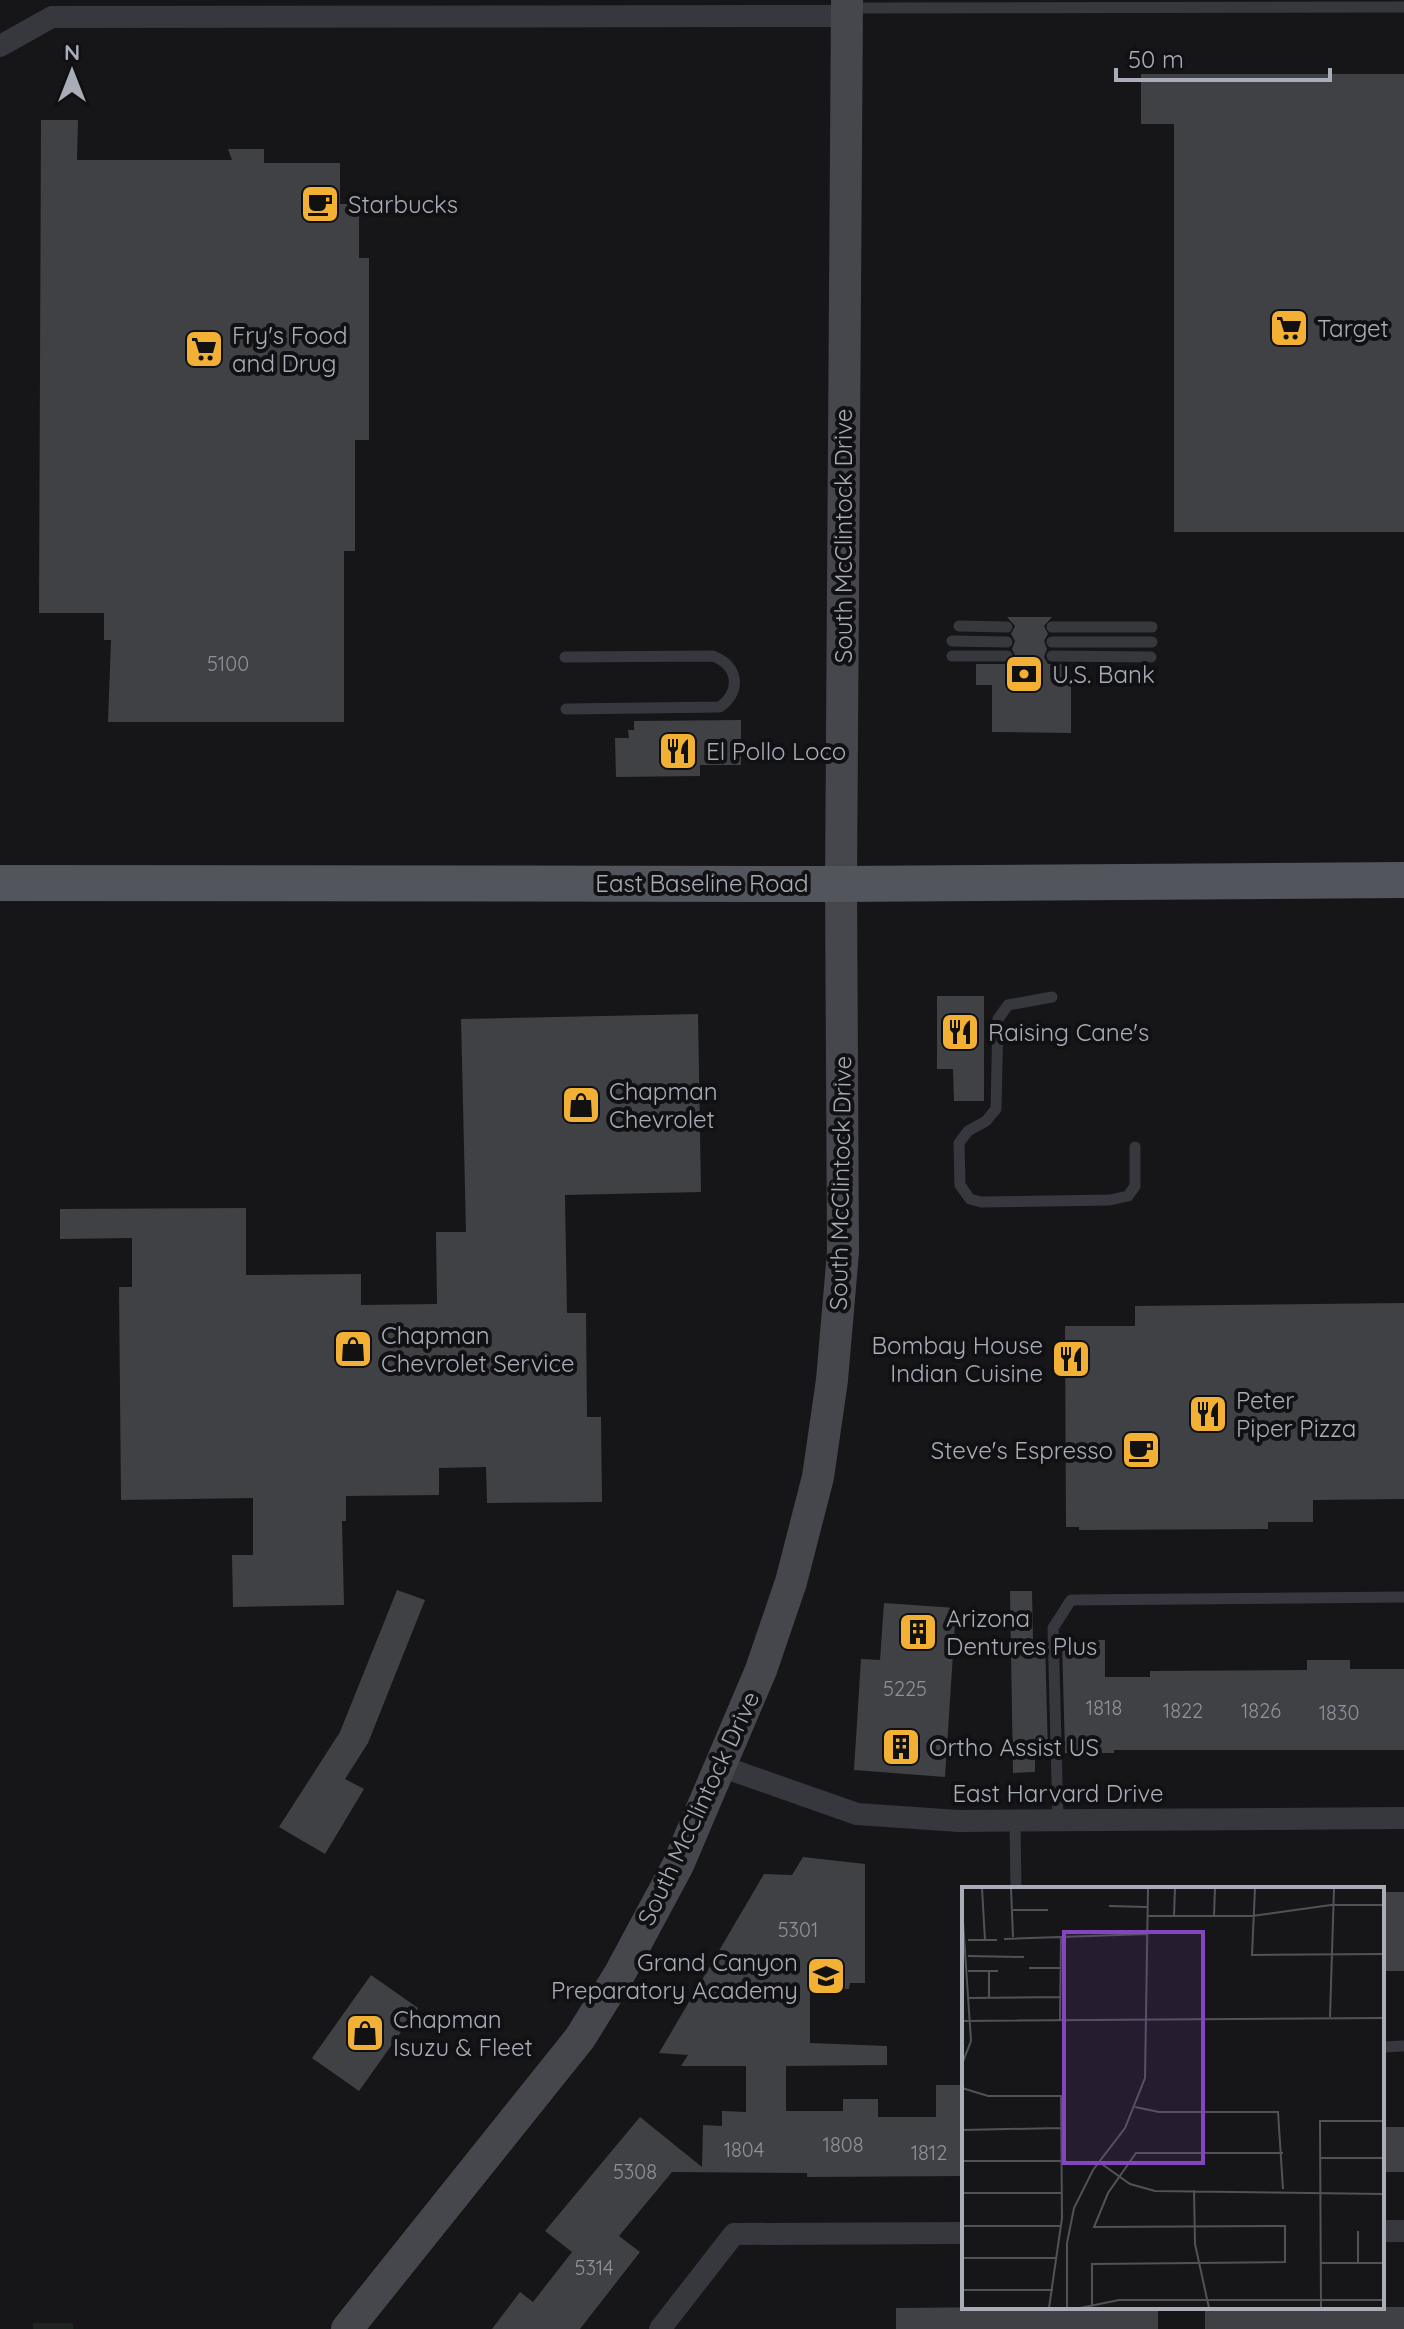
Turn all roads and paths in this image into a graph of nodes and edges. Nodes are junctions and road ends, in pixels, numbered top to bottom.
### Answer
1 (1404, 7) edge
2 (847, 8) edge
3 (0, 46) edge
4 (959, 626) dead end
5 (1007, 627) dead end
6 (1052, 627) dead end
7 (1152, 627) dead end
8 (952, 641) dead end
9 (1007, 642) dead end
10 (1052, 642) dead end
11 (1152, 642) dead end
12 (952, 656) dead end
13 (1007, 656) dead end
14 (1052, 656) dead end
15 (565, 657) dead end
16 (1151, 657) dead end
17 (566, 709) dead end
18 (1404, 880) edge
19 (0, 883) edge
20 (841, 884) junction
21 (1052, 997) dead end
22 (1135, 1147) dead end
23 (1404, 1597) edge
24 (720, 1766) junction
25 (1404, 1818) edge
26 (1015, 1820) junction
27 (1058, 1820) junction
28 (1016, 1887) edge
29 (1404, 2046) edge
30 (1384, 2047) edge
31 (962, 2233) edge
32 (351, 2327) edge
33 (660, 2329) edge

1 - 2 lane
2 - 3 street
2 - 20 main road, South McClintock Drive
4 - 5 lane
6 - 7 lane
8 - 9 lane
10 - 11 lane
12 - 13 lane
14 - 16 lane
15 - 17 lane
18 - 20 main road, East Baseline Road
19 - 20 main road, East Baseline Road
20 - 24 main road, South McClintock Drive
21 - 22 lane
23 - 27 lane
24 - 26 street, East Harvard Drive
24 - 32 main road, South McClintock Drive
25 - 27 street, East Harvard Drive
26 - 27 street, East Harvard Drive
26 - 28 lane
29 - 30 lane
31 - 33 street

